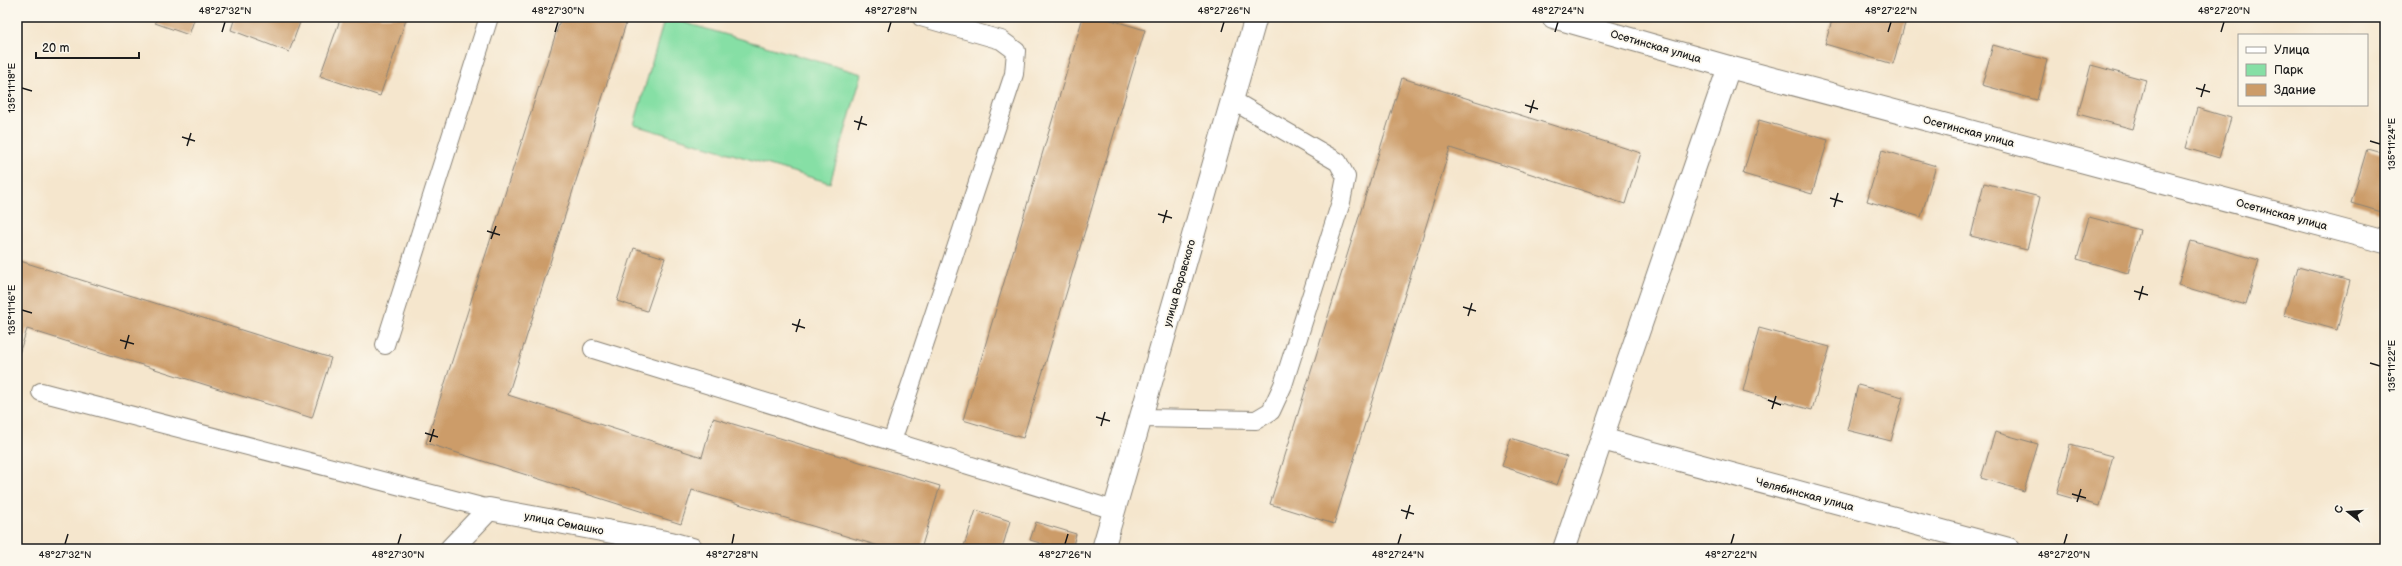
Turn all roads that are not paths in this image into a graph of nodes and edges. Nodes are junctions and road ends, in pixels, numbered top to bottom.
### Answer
1 (490, 17) edge
2 (921, 17) edge
3 (1256, 17) edge
4 (1553, 17) edge
5 (1729, 67) junction
6 (1232, 100) junction
7 (2385, 242) edge
8 (386, 345) dead end
9 (593, 349) dead end
10 (41, 392) dead end
11 (1141, 418) junction
12 (1602, 440) junction
13 (892, 441) junction
14 (489, 509) junction
15 (1114, 510) junction
16 (451, 549) edge
17 (692, 549) edge
18 (1103, 549) edge
19 (1564, 549) edge
20 (2009, 549) edge

1 - 8 lane
2 - 13 lane
3 - 6 street, улица Воровского
4 - 5 street, Осетинская улица
5 - 7 street, Осетинская улица
5 - 12 street
6 - 11 street, улица Воровского
6 - 11 lane
9 - 13 lane
10 - 14 lane
11 - 15 street, улица Воровского
12 - 19 street
12 - 20 street, Челябинская улица
13 - 15 lane
14 - 16 street
14 - 17 street, улица Семашко
15 - 18 street, улица Воровского

